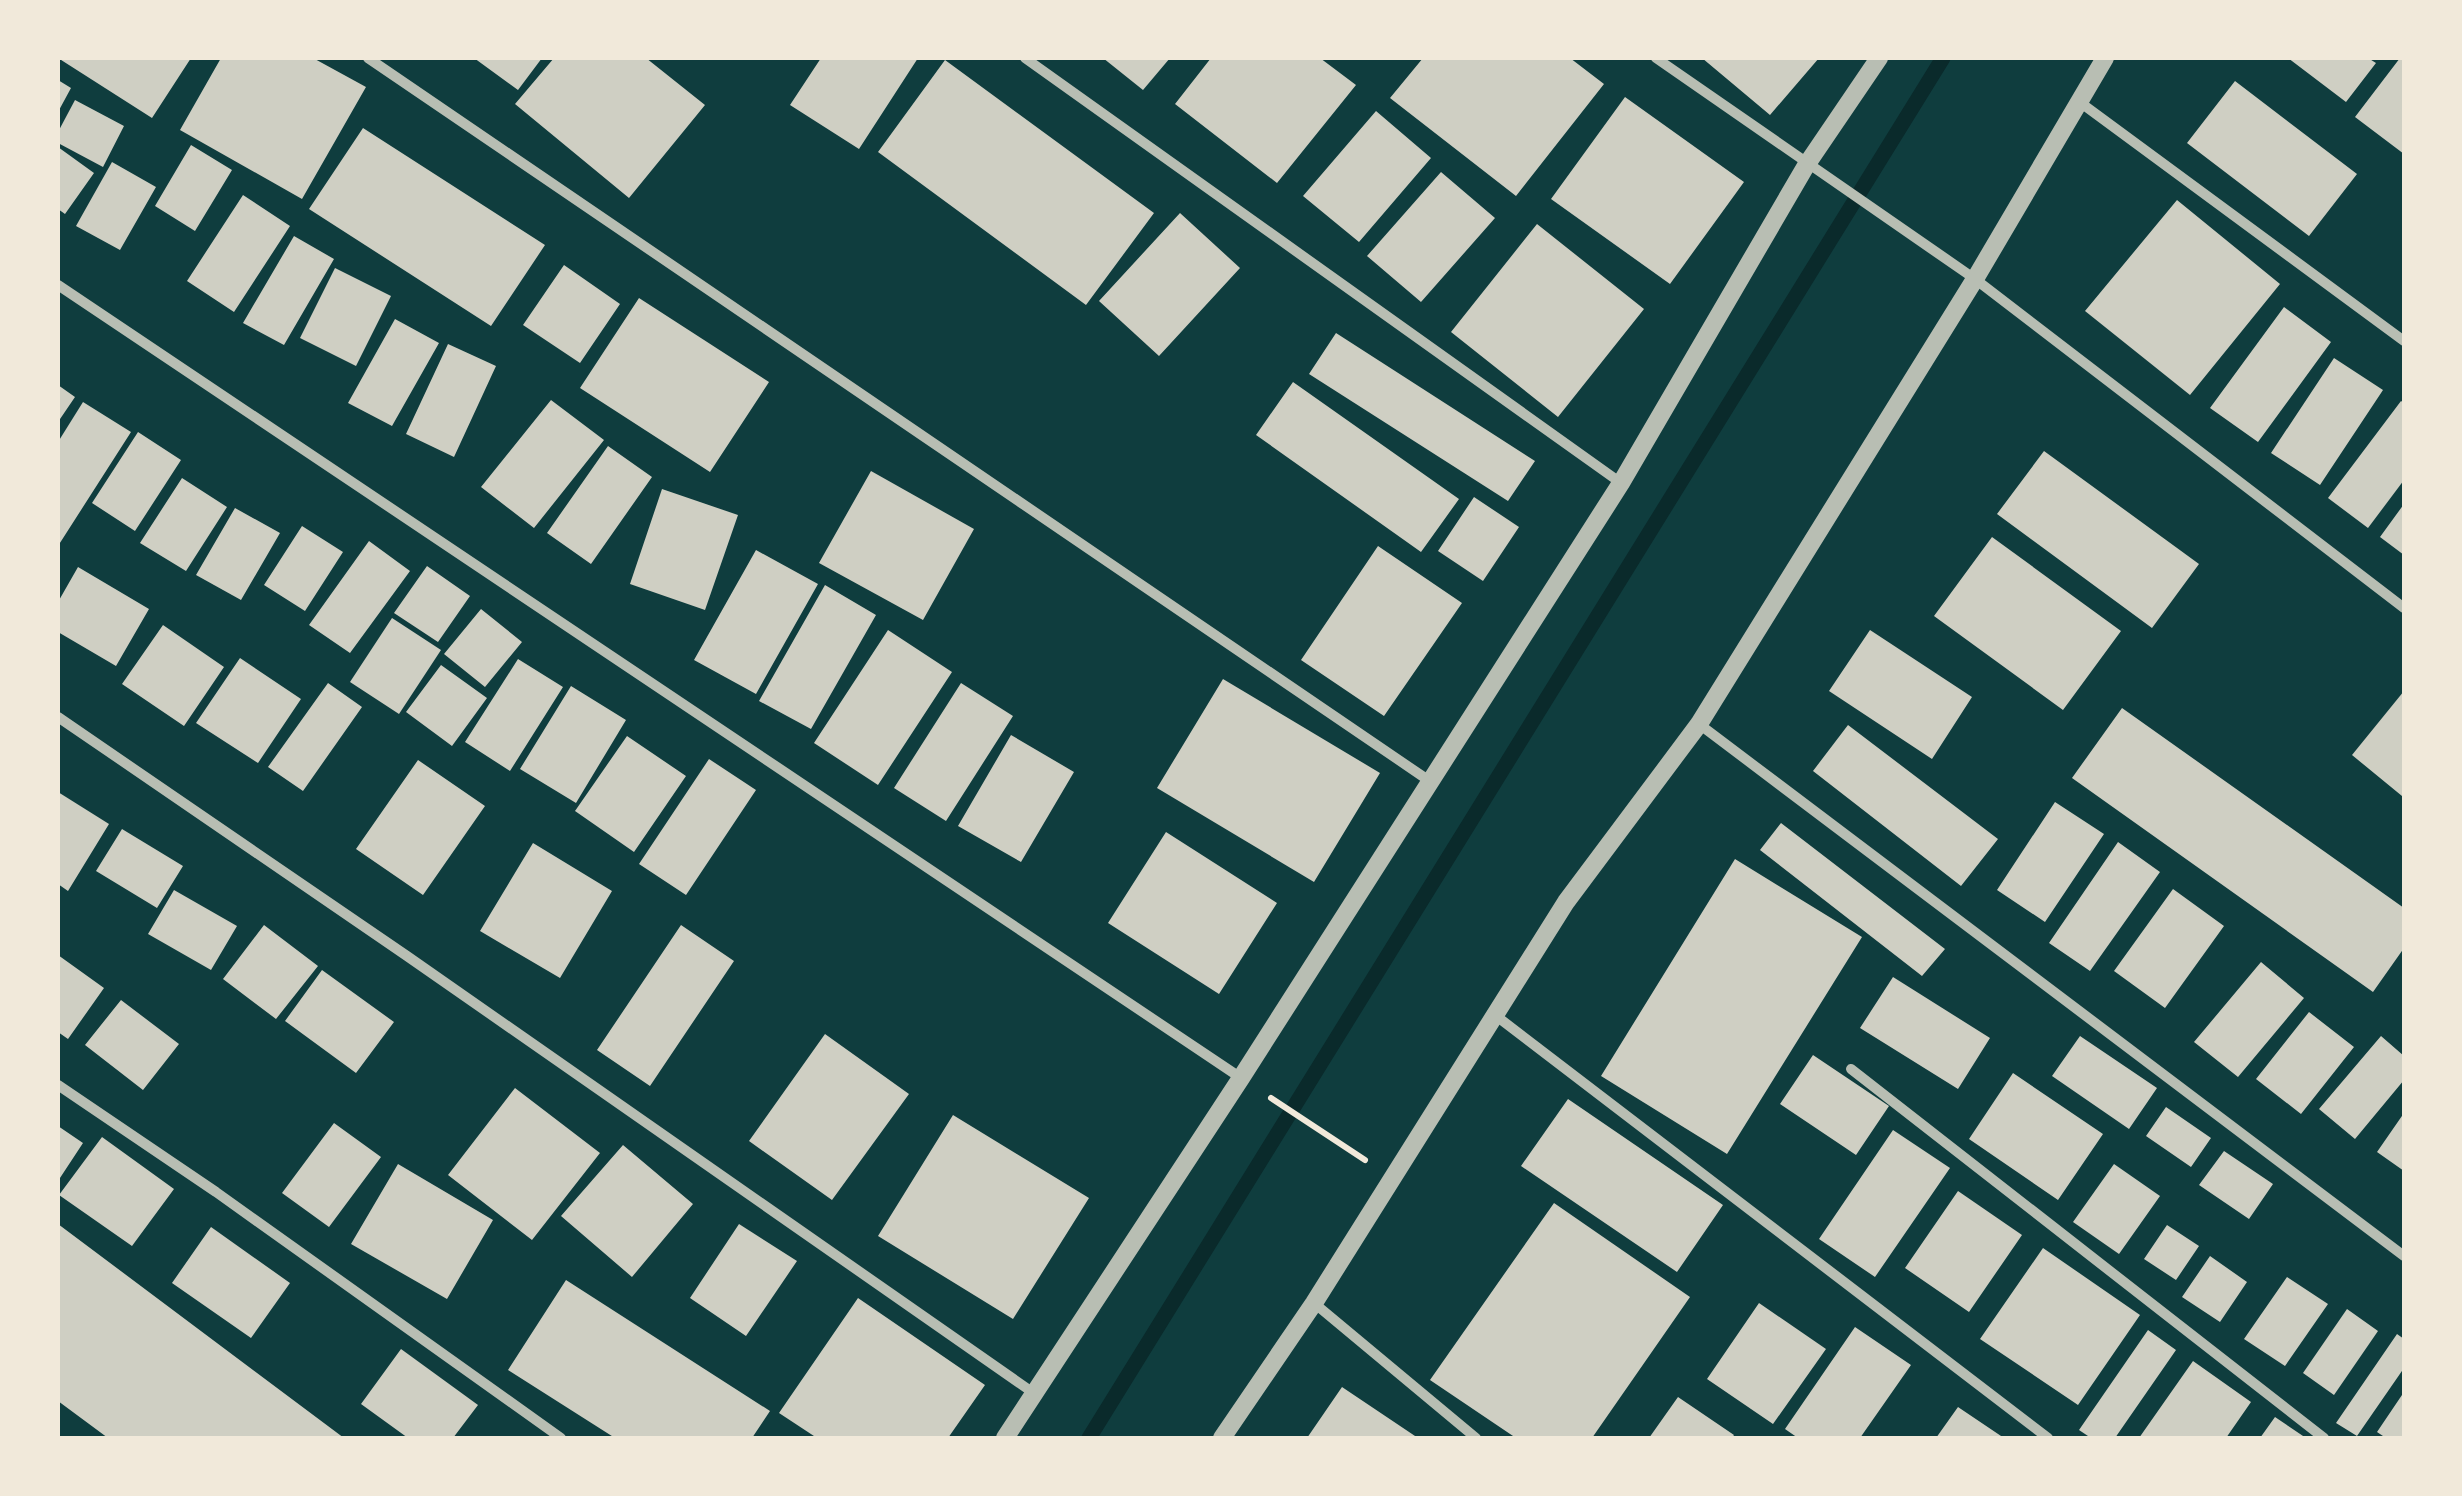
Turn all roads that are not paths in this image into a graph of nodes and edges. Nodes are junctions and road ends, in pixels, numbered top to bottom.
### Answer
1 (368, 58) edge
2 (1024, 58) edge
3 (1656, 58) edge
4 (1878, 58) edge
5 (2105, 58) edge
6 (2081, 103) junction
7 (1808, 164) junction
8 (1975, 279) junction
9 (58, 285) edge
10 (2404, 341) edge
11 (1622, 484) junction
12 (2404, 608) edge
13 (58, 717) edge
14 (1699, 724) junction
15 (1431, 782) junction
16 (1496, 1015) junction
17 (1851, 1069) dead end
18 (1241, 1078) junction
19 (58, 1086) edge
20 (2404, 1256) edge
21 (1314, 1304) junction
22 (1036, 1395) junction
23 (562, 1438) edge
24 (1005, 1438) edge
25 (1222, 1438) edge
26 (1476, 1438) edge
27 (2048, 1438) edge
28 (2324, 1438) edge

1 - 15 street
2 - 11 street
3 - 7 street
4 - 7 street
5 - 6 street
6 - 8 street
6 - 10 street
7 - 8 street
7 - 11 street
8 - 12 street
8 - 14 street
9 - 18 street
11 - 15 street
13 - 22 street
14 - 16 street
14 - 20 street
15 - 18 street
16 - 21 street
16 - 27 street
17 - 28 street
18 - 22 street
19 - 23 street
21 - 25 street
21 - 26 street
22 - 24 street

